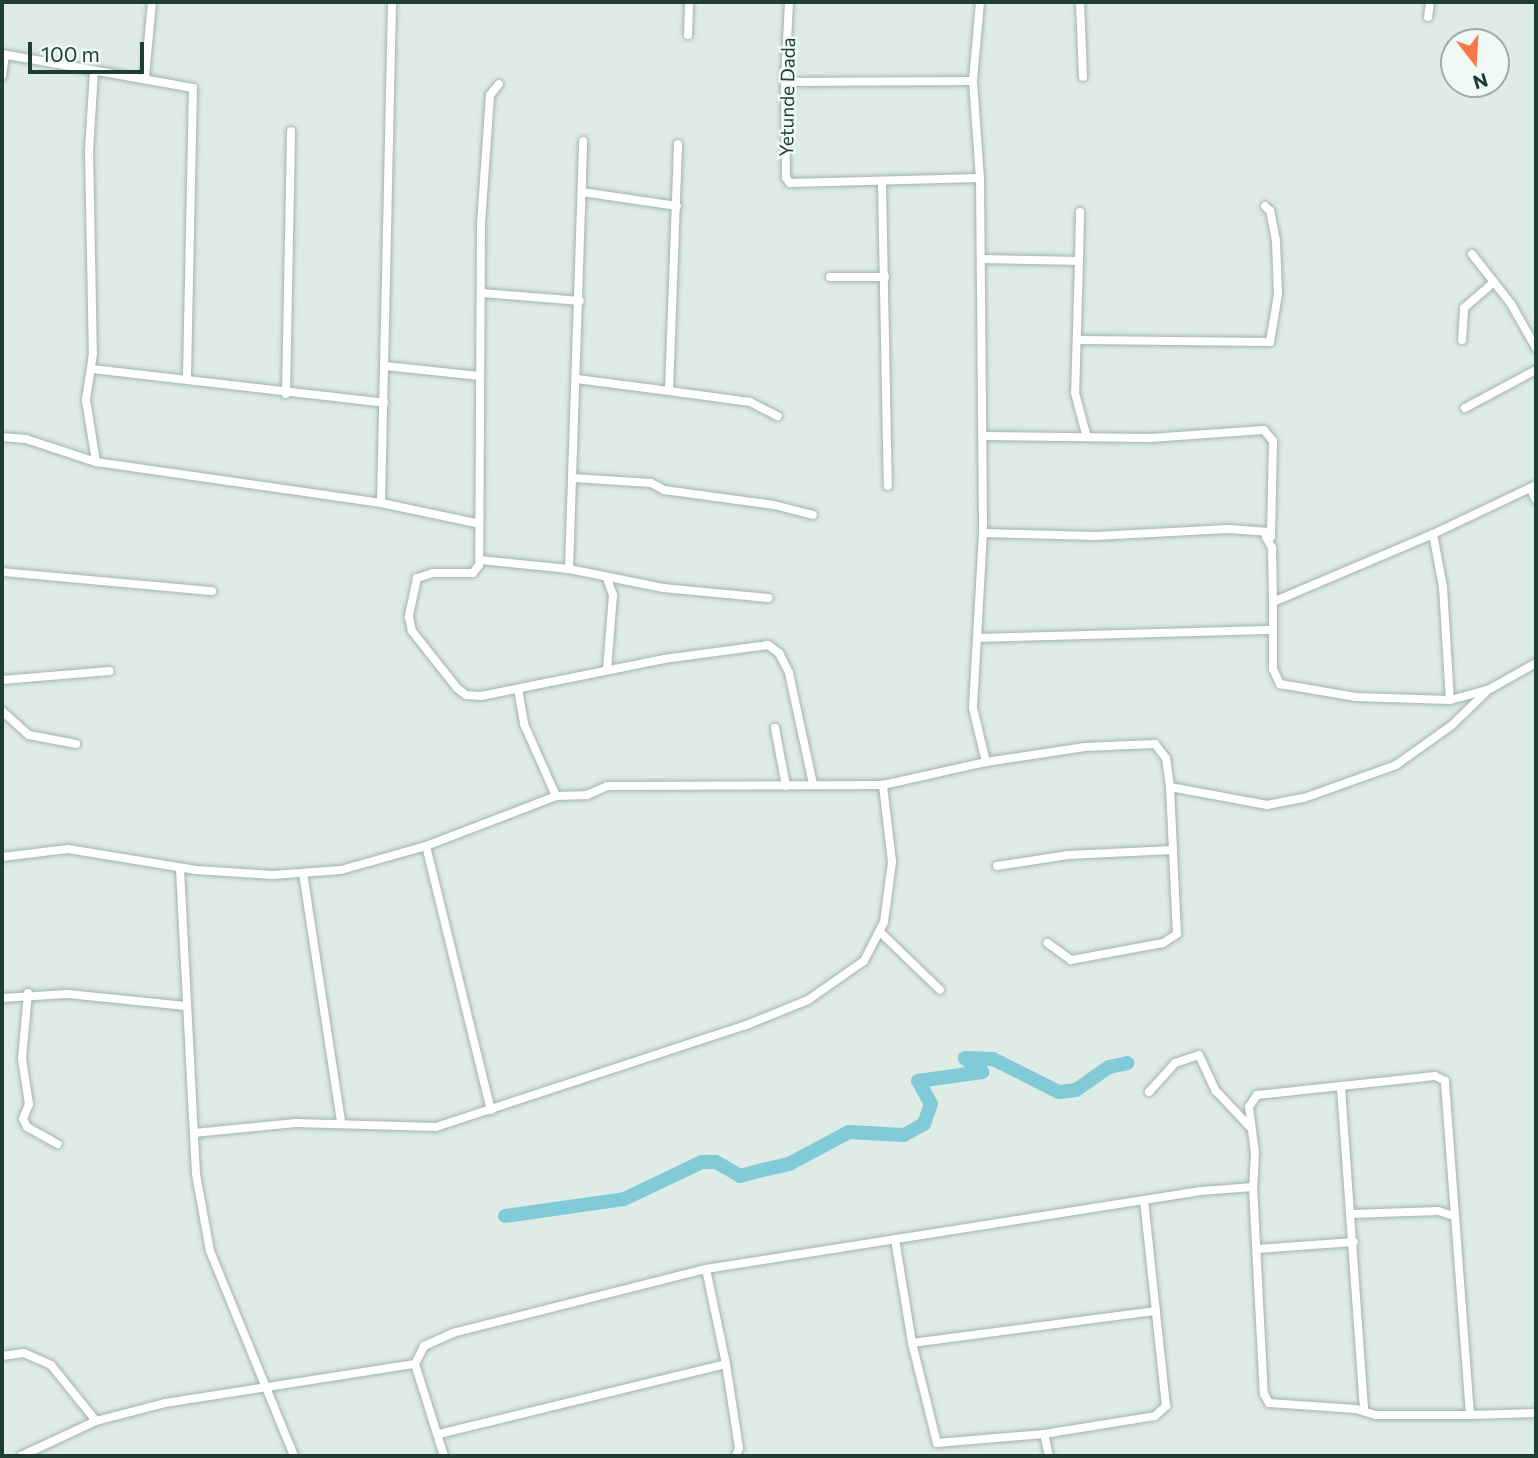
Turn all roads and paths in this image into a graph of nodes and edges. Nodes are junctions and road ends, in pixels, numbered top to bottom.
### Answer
1 (152, 2) edge
2 (392, 2) edge
3 (689, 2) edge
4 (789, 2) edge
5 (980, 2) edge
6 (1080, 2) edge
7 (1430, 2) edge
8 (1428, 17) dead end
9 (688, 34) dead end
10 (4, 54) edge
11 (94, 71) junction
12 (2, 76) edge
13 (145, 77) junction
14 (1083, 77) dead end
15 (973, 81) junction
16 (785, 82) junction
17 (499, 84) dead end
18 (291, 131) dead end
19 (583, 141) dead end
20 (678, 145) dead end
21 (980, 178) junction
22 (882, 184) junction
23 (582, 192) junction
24 (677, 206) junction
25 (1265, 206) dead end
26 (1080, 212) dead end
27 (1472, 254) dead end
28 (982, 259) junction
29 (1079, 261) junction
30 (830, 277) dead end
31 (885, 277) junction
32 (1493, 282) junction
33 (483, 293) junction
34 (580, 301) junction
35 (1080, 340) junction
36 (1462, 340) dead end
37 (1536, 348) edge
38 (385, 366) junction
39 (92, 369) junction
40 (1536, 370) edge
41 (479, 376) junction
42 (187, 379) junction
43 (577, 379) junction
44 (669, 391) junction
45 (286, 394) junction
46 (384, 403) junction
47 (1465, 408) dead end
48 (778, 416) dead end
49 (1086, 434) junction
50 (984, 436) junction
51 (2, 437) edge
52 (96, 462) junction
53 (573, 478) junction
54 (888, 486) dead end
55 (1533, 486) edge
56 (1536, 500) edge
57 (381, 503) junction
58 (813, 516) dead end
59 (476, 523) junction
60 (983, 533) junction
61 (1433, 534) junction
62 (1271, 542) junction
63 (480, 560) junction
64 (569, 569) junction
65 (2, 572) edge
66 (607, 578) junction
67 (212, 591) dead end
68 (769, 598) dead end
69 (1273, 602) junction
70 (1273, 629) junction
71 (980, 638) junction
72 (1536, 663) edge
73 (607, 670) junction
74 (110, 671) dead end
75 (2, 680) edge
76 (519, 689) junction
77 (1488, 690) junction
78 (1450, 700) junction
79 (2, 711) edge
80 (775, 727) dead end
81 (76, 744) dead end
82 (986, 762) junction
83 (813, 784) junction
84 (883, 785) junction
85 (786, 786) junction
86 (1170, 787) junction
87 (556, 796) junction
88 (426, 846) junction
89 (1173, 850) junction
90 (2, 857) edge
91 (997, 866) dead end
92 (180, 869) junction
93 (303, 873) junction
94 (880, 933) junction
95 (1048, 943) dead end
96 (940, 989) dead end
97 (28, 993) junction
98 (2, 998) edge
99 (186, 1006) junction
100 (1341, 1088) junction
101 (1149, 1092) dead end
102 (491, 1110) junction
103 (341, 1122) junction
104 (1251, 1128) junction
105 (194, 1133) junction
106 (58, 1143) dead end
107 (1253, 1187) junction
108 (1144, 1201) junction
109 (1352, 1214) junction
110 (1454, 1216) junction
111 (895, 1239) junction
112 (1354, 1242) junction
113 (1257, 1249) junction
114 (706, 1269) junction
115 (1156, 1311) junction
116 (912, 1343) junction
117 (2, 1356) edge
118 (415, 1364) junction
119 (726, 1364) junction
120 (267, 1389) junction
121 (1364, 1411) junction
122 (1536, 1413) edge
123 (1470, 1415) junction
124 (96, 1420) junction
125 (439, 1434) junction
126 (1044, 1434) junction
127 (21, 1456) edge
128 (294, 1456) edge
129 (444, 1456) edge
130 (736, 1456) edge
131 (1049, 1456) edge

1 - 13 street
2 - 38 street
3 - 9 street
4 - 16 street, Yetunde Dada
5 - 15 street
6 - 14 street
7 - 8 street
10 - 11 street
10 - 12 street
11 - 13 street
11 - 39 street
13 - 42 street
15 - 16 street
15 - 21 street
16 - 22 street, Yetunde Dada
17 - 33 street
18 - 45 street
19 - 23 street
20 - 24 street
21 - 22 street
21 - 28 street
22 - 31 street
23 - 24 street
23 - 34 street
24 - 44 street
25 - 35 street
26 - 29 street
27 - 32 street
28 - 29 street
28 - 50 street
29 - 35 street
30 - 31 street
31 - 54 street
32 - 36 street
32 - 37 street
33 - 34 street
33 - 41 street
34 - 43 street
35 - 49 street
38 - 41 street
38 - 46 street
39 - 42 street
39 - 52 street
40 - 47 street
41 - 59 street
42 - 45 street
43 - 44 street
43 - 53 street
44 - 48 street
45 - 46 street
46 - 57 street
49 - 50 street
49 - 62 street
50 - 60 street
51 - 52 street
52 - 57 street
53 - 58 street
53 - 64 street
55 - 56 street
55 - 61 street
57 - 59 street
59 - 63 street
60 - 62 street
60 - 71 street
61 - 69 street
61 - 78 street
62 - 69 street
63 - 64 street
63 - 76 street
64 - 66 street
65 - 67 street
66 - 68 street
66 - 73 street
69 - 70 street
70 - 71 street
70 - 78 street
71 - 82 street
72 - 77 street
73 - 76 street
73 - 83 street
74 - 75 street
76 - 87 street
77 - 78 street
77 - 86 street
79 - 81 street
80 - 85 street
82 - 84 street
82 - 86 street
83 - 84 street
83 - 85 street
84 - 94 street
85 - 87 street
86 - 89 street
87 - 88 street
88 - 93 street
88 - 102 street
89 - 91 street
89 - 95 street
90 - 92 street
92 - 93 street
92 - 99 street
93 - 103 street
94 - 96 street
94 - 102 street
97 - 98 street
97 - 99 street
97 - 106 street
99 - 105 street
100 - 104 street
100 - 109 street
100 - 110 street
101 - 104 street
102 - 103 street
103 - 105 street
104 - 107 street
105 - 120 street
107 - 108 street
107 - 113 street
108 - 111 street
108 - 115 street
109 - 110 street
109 - 112 street
110 - 123 street
111 - 114 street
111 - 116 street
112 - 113 street
112 - 121 street
113 - 121 street
114 - 118 street
114 - 119 street
115 - 116 street
115 - 126 street
116 - 126 street
117 - 124 street
118 - 120 street
118 - 125 street
119 - 125 street
119 - 130 street
120 - 124 street
120 - 128 street
121 - 123 street
122 - 123 street
124 - 127 street
125 - 129 street
126 - 131 street

